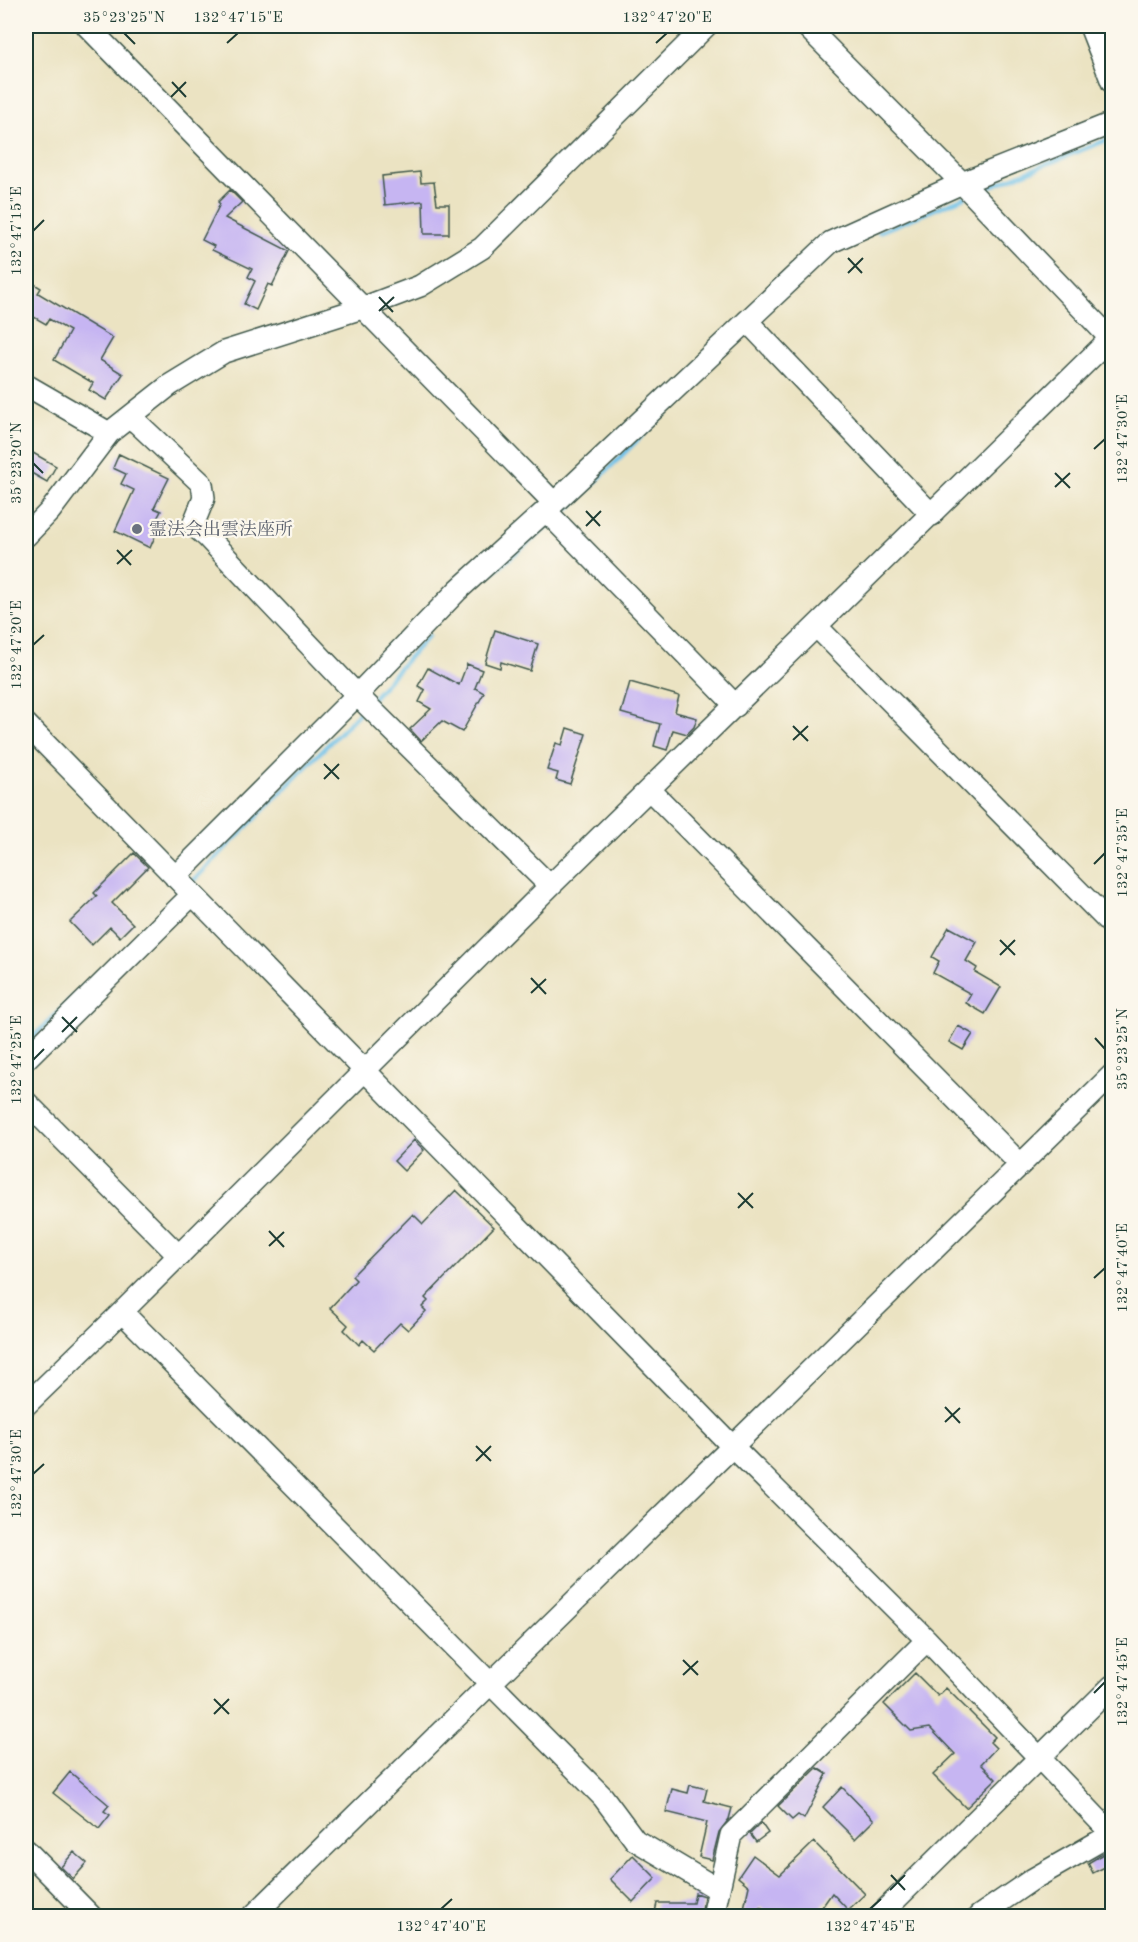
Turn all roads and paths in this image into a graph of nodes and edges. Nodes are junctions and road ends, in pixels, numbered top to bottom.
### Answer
1 (87, 26) edge
2 (706, 26) edge
3 (806, 26) edge
4 (1090, 26) edge
5 (1113, 82) edge
6 (1113, 123) edge
7 (962, 183) junction
8 (362, 308) junction
9 (747, 321) junction
10 (1112, 338) edge
11 (26, 385) edge
12 (131, 417) junction
13 (109, 434) junction
14 (550, 507) junction
15 (932, 514) junction
16 (26, 536) edge
17 (820, 624) junction
18 (357, 695) junction
19 (736, 706) junction
20 (26, 724) edge
21 (650, 790) junction
22 (175, 877) junction
23 (550, 886) junction
24 (192, 895) junction
25 (1113, 925) edge
26 (26, 1059) edge
27 (364, 1072) junction
28 (1113, 1075) edge
29 (26, 1102) edge
30 (1020, 1164) junction
31 (178, 1256) junction
32 (122, 1312) junction
33 (26, 1405) edge
34 (732, 1446) junction
35 (927, 1640) junction
36 (490, 1684) junction
37 (1113, 1686) edge
38 (1039, 1758) junction
39 (1112, 1834) edge
40 (26, 1850) edge
41 (719, 1890) junction
42 (91, 1917) edge
43 (253, 1917) edge
44 (713, 1917) edge
45 (879, 1917) edge
46 (979, 1917) edge

1 - 8 street
2 - 8 street
3 - 7 street
4 - 5 street
6 - 7 street
7 - 9 street
7 - 10 street
8 - 12 street
8 - 14 street
9 - 14 street
9 - 15 street
10 - 15 street
11 - 13 street
12 - 13 street
12 - 18 street
13 - 16 street
14 - 18 street
14 - 19 street
15 - 17 street
17 - 19 street
17 - 25 street
18 - 22 street
18 - 23 street
19 - 21 street
20 - 22 street
21 - 23 street
21 - 30 street
22 - 24 street
23 - 27 street
24 - 26 street
24 - 27 street
27 - 31 street
27 - 34 street
28 - 30 street
29 - 31 street
30 - 34 street
31 - 32 street
32 - 33 street
32 - 36 street
34 - 35 street
34 - 36 street
35 - 38 street
35 - 41 street
36 - 41 street
36 - 43 street
37 - 38 street
38 - 39 street
38 - 45 street
39 - 46 street
40 - 42 street
41 - 44 street

